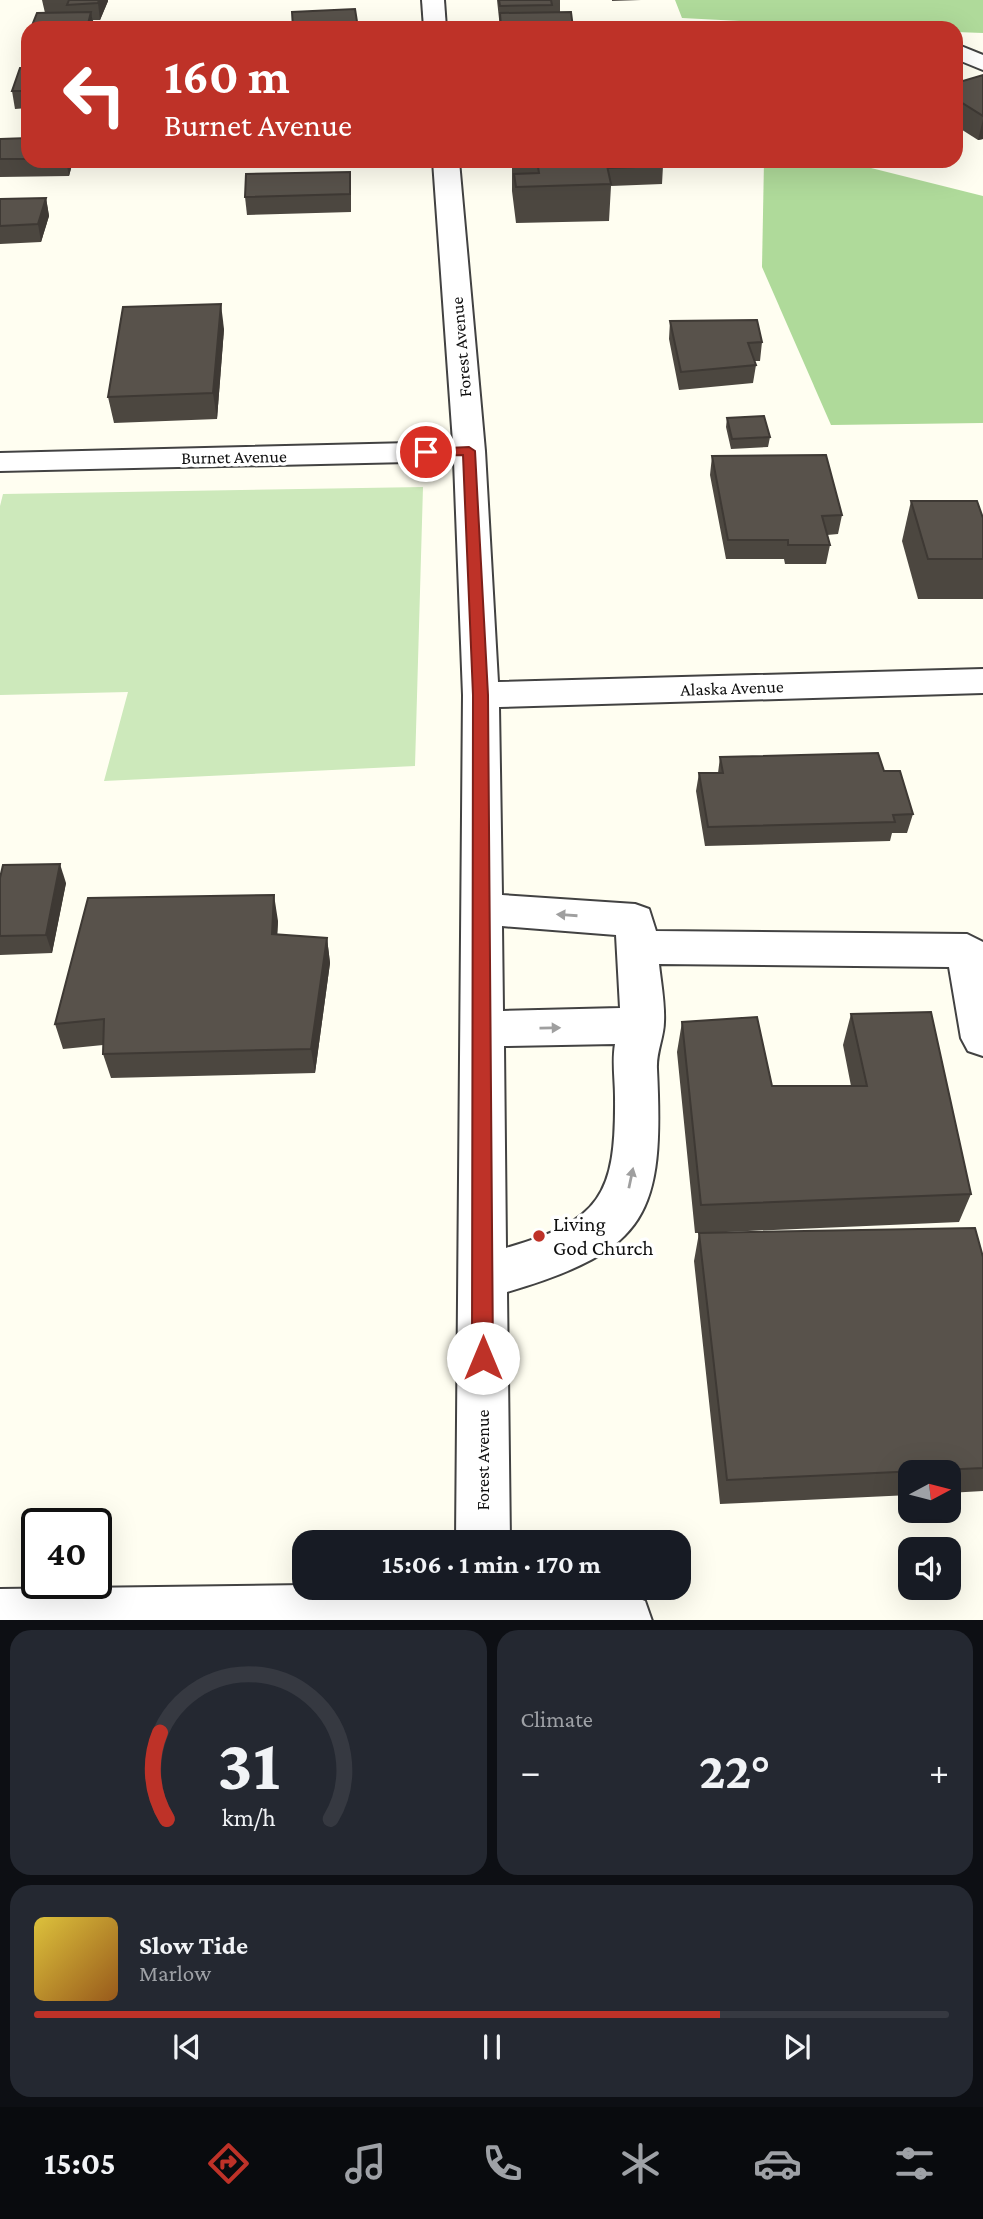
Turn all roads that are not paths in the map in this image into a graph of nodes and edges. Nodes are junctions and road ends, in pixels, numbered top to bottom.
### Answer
1 (433, 0) edge
2 (434, 21) edge
3 (963, 54) edge
4 (983, 63) edge
5 (447, 168) edge
6 (469, 451) junction
7 (0, 462) edge
8 (983, 681) edge
9 (481, 695) junction
10 (481, 909) junction
11 (636, 934) junction
12 (643, 1025) junction
13 (482, 1029) junction
14 (983, 1038) edge
15 (482, 1277) junction
16 (483, 1530) edge
17 (483, 1606) edge
18 (0, 1617) edge
19 (625, 1620) edge

1 - 2 street
3 - 4 street
5 - 6 street, Forest Avenue
6 - 7 street, Burnet Avenue
6 - 9 street, Forest Avenue
8 - 9 street, Alaska Avenue
9 - 10 street, Forest Avenue
11 -> 10 street
10 - 13 street, Forest Avenue
11 - 12 street
11 - 14 street
13 -> 12 street
15 -> 12 street
13 - 15 street, Forest Avenue
15 - 16 street, Forest Avenue
17 - 18 street
17 - 19 street

